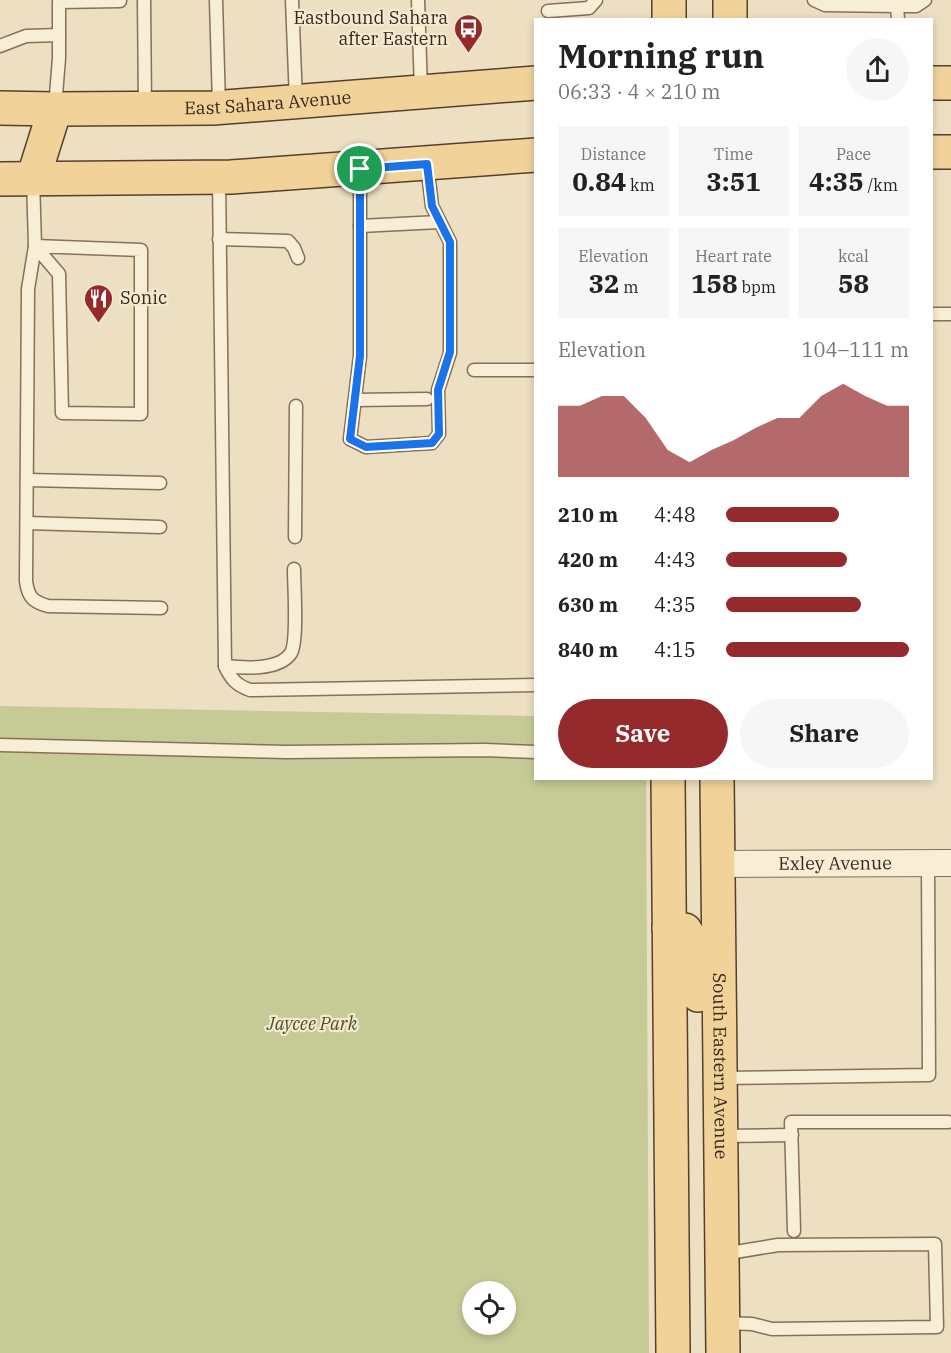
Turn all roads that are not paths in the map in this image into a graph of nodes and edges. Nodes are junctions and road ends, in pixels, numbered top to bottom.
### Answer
1 (144, 0) edge
2 (216, 0) edge
3 (292, 0) edge
4 (418, 0) edge
5 (596, 0) edge
6 (669, 0) edge
7 (730, 0) edge
8 (814, 0) edge
9 (925, 0) edge
10 (120, 1) edge
11 (897, 6) junction
12 (548, 10) edge
13 (669, 18) edge
14 (730, 18) edge
15 (898, 18) edge
16 (59, 35) junction
17 (0, 46) edge
18 (534, 83) edge
19 (933, 83) edge
20 (951, 83) edge
21 (421, 91) junction
22 (296, 102) junction
23 (219, 107) junction
24 (0, 108) edge
25 (55, 109) junction
26 (145, 109) junction
27 (933, 152) edge
28 (951, 153) edge
29 (534, 155) edge
30 (427, 164) junction
31 (360, 169) junction
32 (219, 178) junction
33 (0, 179) edge
34 (33, 179) junction
35 (439, 222) junction
36 (360, 226) junction
37 (219, 239) junction
38 (35, 246) junction
39 (298, 258) dead end
40 (933, 314) edge
41 (951, 314) edge
42 (474, 370) dead end
43 (534, 370) edge
44 (427, 399) dead end
45 (355, 400) junction
46 (296, 406) dead end
47 (28, 480) junction
48 (160, 483) dead end
49 (27, 523) junction
50 (160, 527) dead end
51 (295, 537) dead end
52 (294, 569) dead end
53 (161, 608) dead end
54 (225, 666) junction
55 (534, 685) edge
56 (0, 745) edge
57 (534, 752) edge
58 (668, 780) edge
59 (697, 780) edge
60 (717, 780) edge
61 (939, 863) edge
62 (718, 864) junction
63 (669, 928) junction
64 (720, 1078) junction
65 (948, 1122) dead end
66 (792, 1135) junction
67 (720, 1136) junction
68 (794, 1231) dead end
69 (721, 1254) junction
70 (722, 1338) edge
71 (673, 1353) edge

1 - 26 lane
2 - 23 lane
3 - 22 lane
4 - 21 lane
5 - 12 lane
6 - 13 main road
7 - 14 main road
8 - 11 lane
9 - 11 lane
10 - 16 lane
11 - 15 lane
16 - 17 lane
16 - 25 lane
18 - 21 main road, East Sahara Avenue
19 - 20 main road
21 - 22 main road, East Sahara Avenue
22 - 23 main road, East Sahara Avenue
23 - 26 main road, East Sahara Avenue
24 - 25 main road, East Sahara Avenue
25 - 26 main road, East Sahara Avenue
25 - 34 main road
27 - 28 main road
29 - 30 main road
30 - 31 main road
30 - 35 lane
31 - 32 main road
31 - 36 lane
32 - 34 main road
32 - 37 lane
33 - 34 main road
34 - 38 lane
35 - 36 lane
35 - 45 lane
36 - 45 lane
37 - 39 lane
37 - 54 lane
38 - 38 lane
38 - 47 lane
40 - 41 lane
42 - 43 lane
44 - 45 lane
46 - 51 lane
47 - 48 lane
47 - 49 lane
49 - 50 lane
49 - 53 lane
52 - 54 lane
54 - 55 lane
56 - 57 lane
58 - 63 main road
59 - 62 main road
60 - 62 main road, South Eastern Avenue
61 - 62 street, Exley Avenue
61 - 64 lane
62 - 64 main road, South Eastern Avenue
63 - 64 main road
63 - 71 main road
64 - 67 main road, South Eastern Avenue
65 - 66 lane
66 - 67 lane
66 - 68 lane
67 - 69 main road, South Eastern Avenue
69 - 70 main road, South Eastern Avenue
69 - 70 lane

